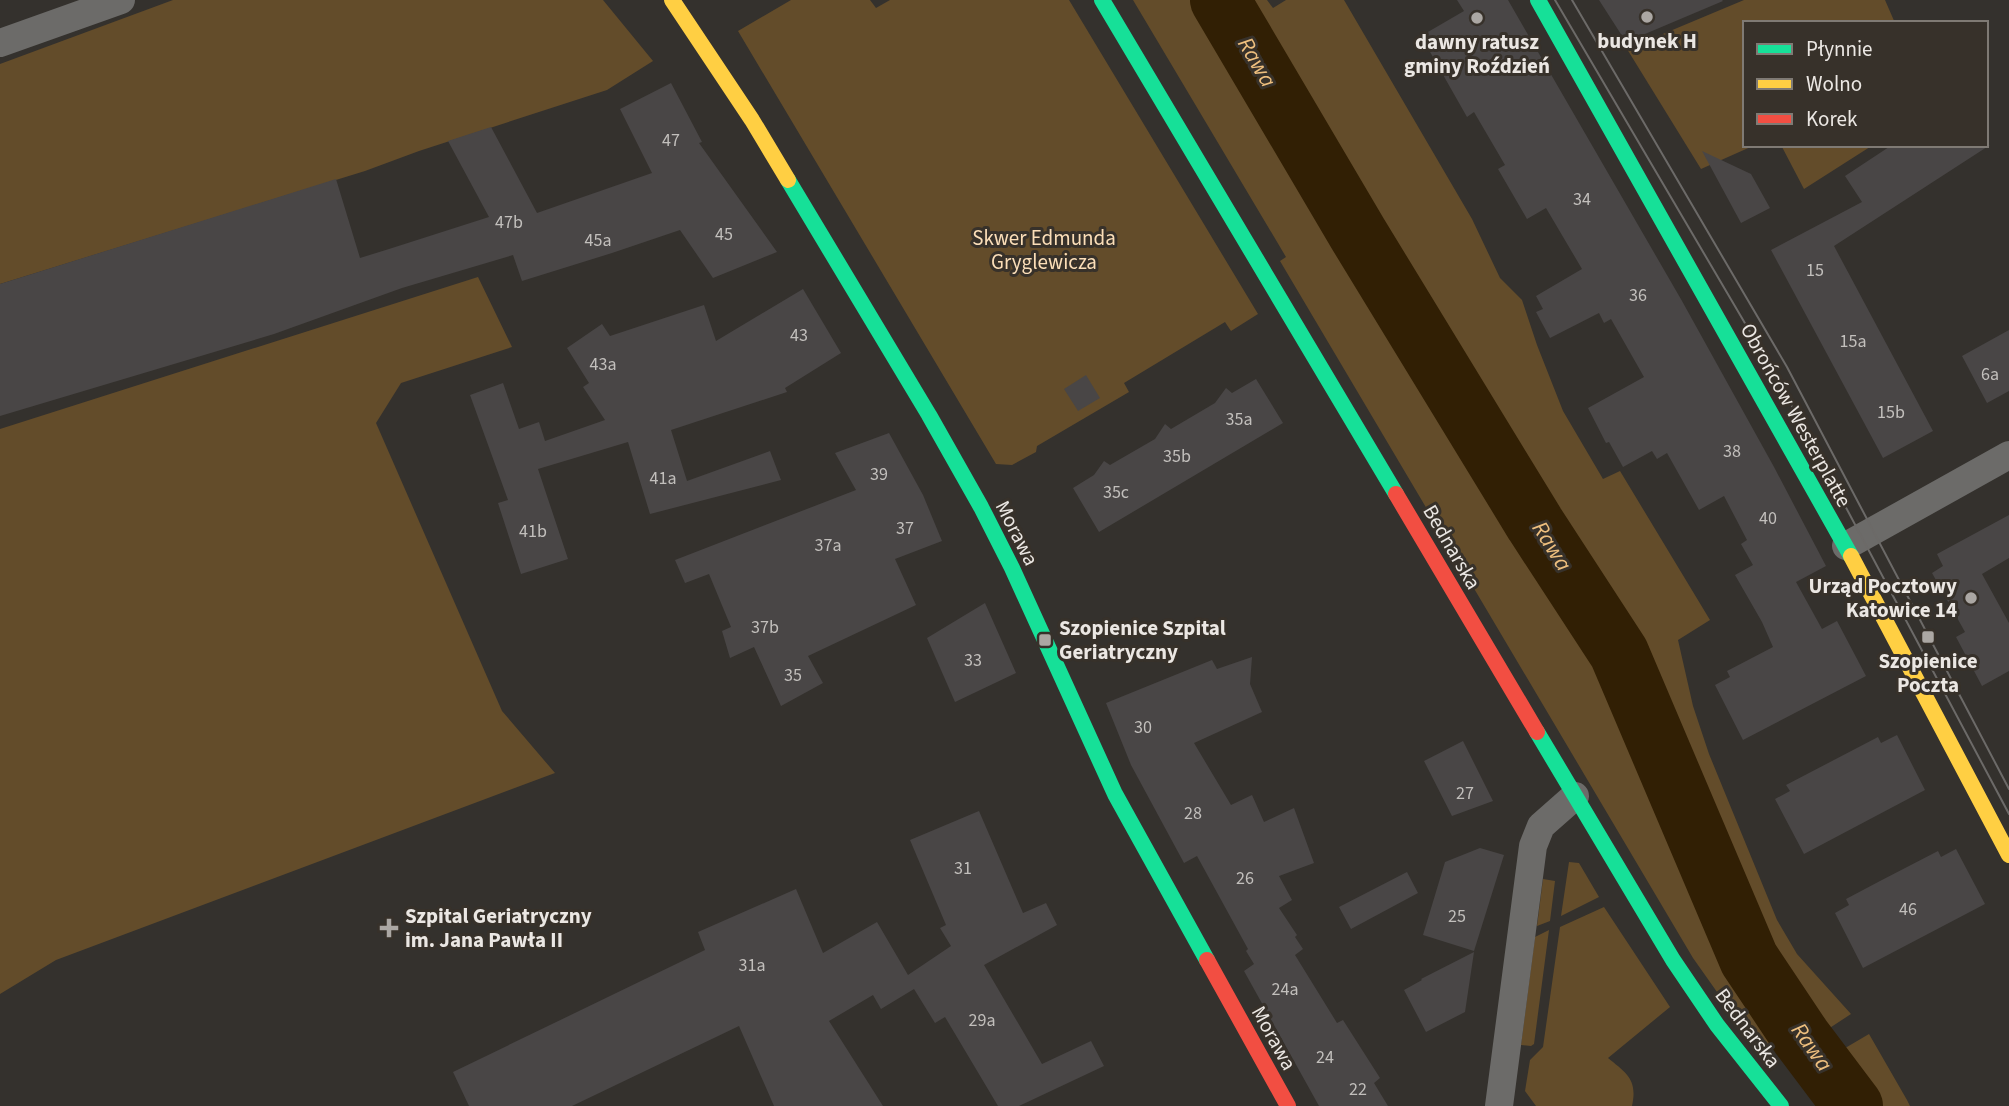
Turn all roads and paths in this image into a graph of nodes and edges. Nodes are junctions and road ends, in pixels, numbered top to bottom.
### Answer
1 (121, 0) edge
2 (672, 0) edge
3 (1102, 0) edge
4 (1538, 0) edge
5 (0, 43) edge
6 (2009, 456) edge
7 (1846, 546) junction
8 (1575, 796) junction
9 (2009, 855) edge
10 (1289, 1106) edge
11 (1499, 1106) edge
12 (1780, 1106) edge

1 - 5 street
2 - 10 street, Morawa
3 - 8 street, Bednarska
4 - 7 street, Obrońców Westerplatte
6 - 7 street
7 - 9 street, Obrońców Westerplatte
8 - 11 street
8 - 12 street, Bednarska

